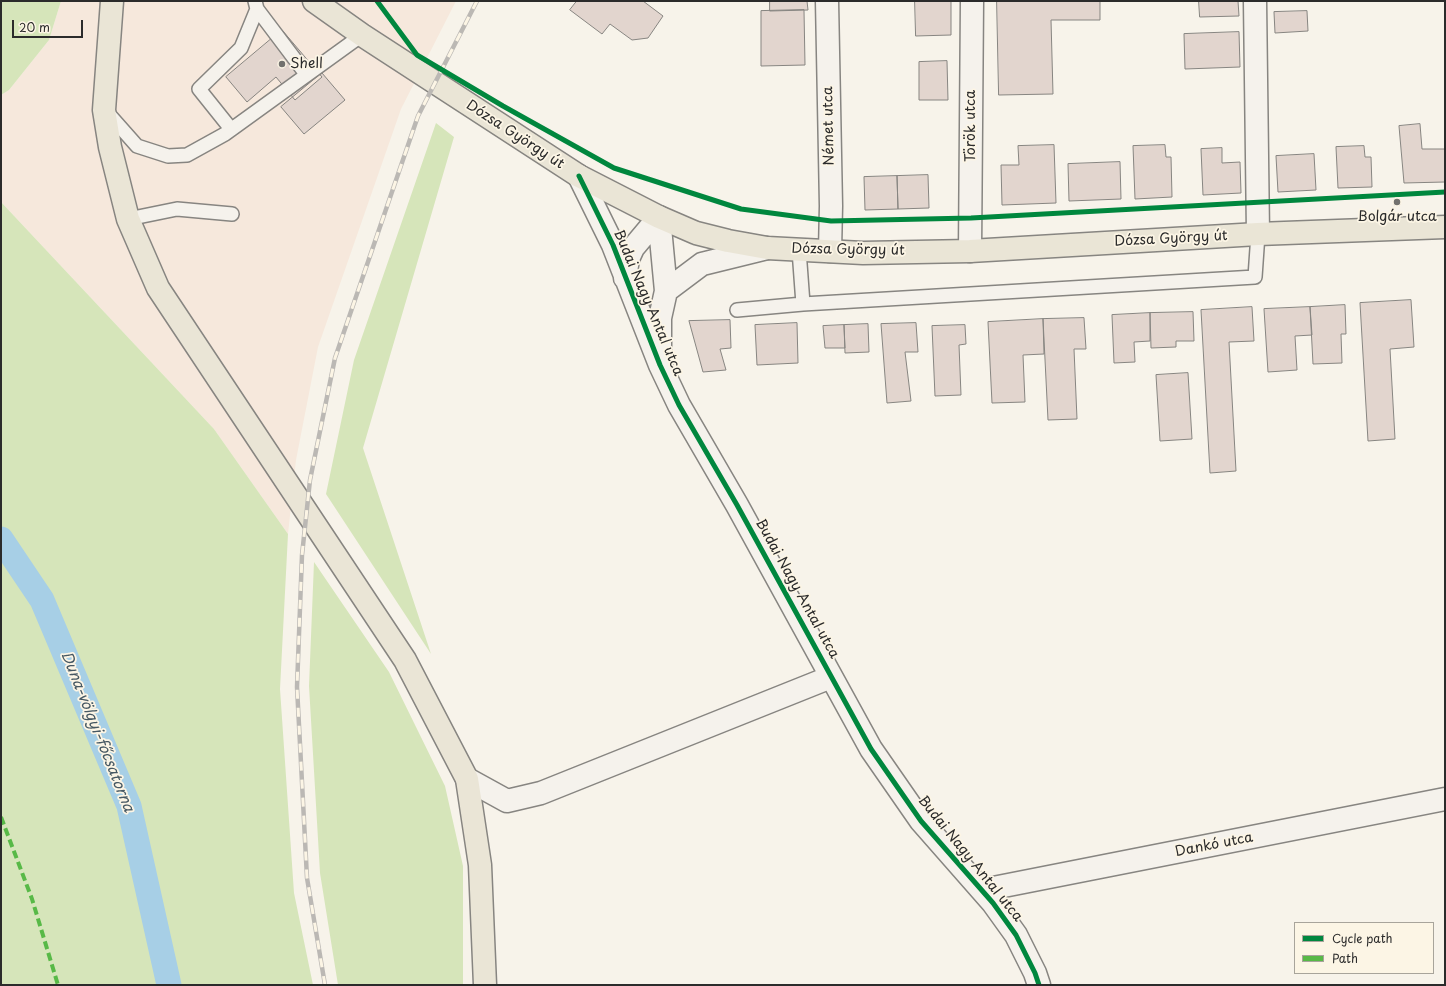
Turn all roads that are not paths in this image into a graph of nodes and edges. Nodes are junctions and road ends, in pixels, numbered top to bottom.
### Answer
1 (112, 1) edge
2 (127, 1) edge
3 (826, 1) edge
4 (972, 1) edge
5 (1255, 1) edge
6 (316, 2) edge
7 (256, 5) edge
8 (362, 36) junction
9 (106, 73) junction
10 (306, 74) junction
11 (104, 110) junction
12 (231, 129) junction
13 (579, 176) junction
14 (232, 214) dead end
15 (659, 217) junction
16 (128, 219) junction
17 (1445, 227) edge
18 (1258, 234) junction
19 (767, 248) junction
20 (799, 250) junction
21 (830, 251) junction
22 (970, 251) junction
23 (625, 278) junction
24 (666, 291) junction
25 (803, 304) junction
26 (737, 310) dead end
27 (660, 365) junction
28 (831, 677) junction
29 (467, 779) junction
30 (1445, 799) edge
31 (982, 890) junction
32 (484, 985) edge
33 (1039, 985) edge

1 - 9 main road
2 - 9 main road
3 - 21 street, Német utca
4 - 22 street, Török utca
5 - 18 street
6 - 8 main road, Dózsa György út
7 - 10 lane
7 - 12 lane
8 - 10 lane
8 - 13 main road, Dózsa György út
9 - 11 main road
10 - 12 lane
11 - 12 lane
11 - 16 main road
13 - 15 main road, Dózsa György út
13 - 23 street, Budai Nagy Antal utca
14 - 16 lane
15 - 19 main road, Dózsa György út
15 - 23 street, Budai Nagy Antal utca
15 - 24 street, Budai Nagy Antal utca
16 - 29 main road
17 - 18 main road, Dózsa György út
18 - 22 main road, Dózsa György út
18 - 25 lane
19 - 20 main road, Dózsa György út
19 - 24 street, Budai Nagy Antal utca
20 - 21 main road, Dózsa György út
20 - 25 lane
21 - 22 main road, Dózsa György út
23 - 27 street, Budai Nagy Antal utca
24 - 27 street, Budai Nagy Antal utca
25 - 26 lane
27 - 28 street, Budai Nagy Antal utca
28 - 29 street
28 - 31 street, Budai Nagy Antal utca
29 - 32 main road
30 - 31 street, Dankó utca
31 - 33 street, Budai Nagy Antal utca

